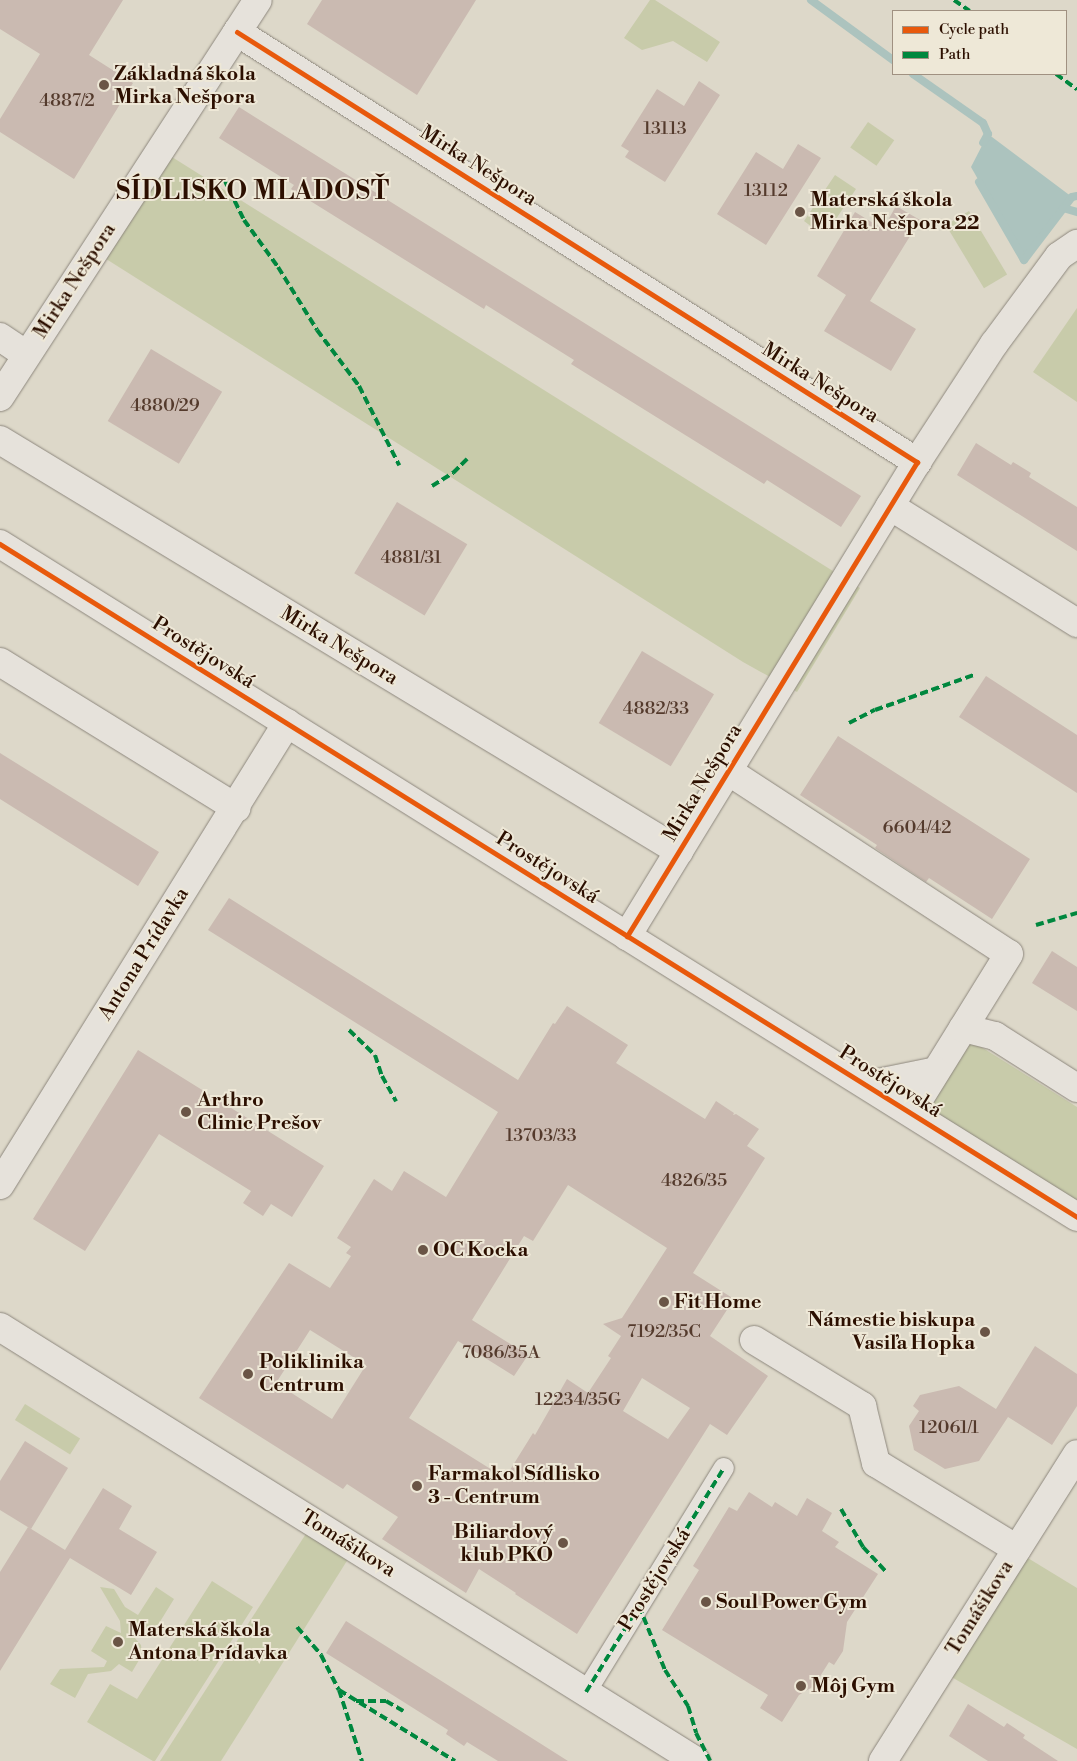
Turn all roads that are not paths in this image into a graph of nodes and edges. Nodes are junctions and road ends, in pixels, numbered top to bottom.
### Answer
1 (258, 0) edge
2 (237, 32) junction
3 (1077, 244) edge
4 (0, 337) edge
5 (28, 355) junction
6 (0, 396) edge
7 (0, 440) edge
8 (917, 462) junction
9 (890, 506) junction
10 (0, 544) edge
11 (1077, 623) edge
12 (0, 662) edge
13 (287, 723) junction
14 (728, 771) junction
15 (236, 808) junction
16 (679, 851) junction
17 (627, 936) junction
18 (962, 1028) junction
19 (936, 1071) junction
20 (868, 1085) junction
21 (1077, 1088) edge
22 (911, 1112) junction
23 (0, 1185) edge
24 (1077, 1217) edge
25 (0, 1327) edge
26 (754, 1340) dead end
27 (1077, 1454) edge
28 (724, 1468) dead end
29 (1017, 1549) junction
30 (586, 1692) junction
31 (696, 1761) edge
32 (883, 1761) edge

1 - 2 street, Mirka Nešpora
2 - 5 street, Mirka Nešpora
2 - 8 street, Mirka Nešpora
3 - 8 street, Mirka Nešpora
4 - 5 street, Mirka Nešpora
5 - 6 street, Mirka Nešpora
7 - 16 street, Mirka Nešpora
8 - 9 street, Mirka Nešpora
9 - 11 street
9 - 14 street, Mirka Nešpora
10 - 13 street, Prostějovská
12 - 15 street
13 - 15 street, Antona Prídavka
13 - 17 street, Prostějovská
14 - 16 street, Mirka Nešpora
14 - 18 street, Mirka Nešpora
15 - 23 street, Antona Prídavka
16 - 17 street, Mirka Nešpora
17 - 20 street, Prostějovská
18 - 19 street, Mirka Nešpora
18 - 21 street
19 - 20 street
19 - 22 street, Mirka Nešpora
20 - 22 street, Prostějovská
22 - 24 street, Prostějovská
25 - 30 street, Tomášikova
26 - 29 street
27 - 29 street, Tomášikova
28 - 30 street, Prostějovská
29 - 32 street, Tomášikova
30 - 31 street, Tomášikova

